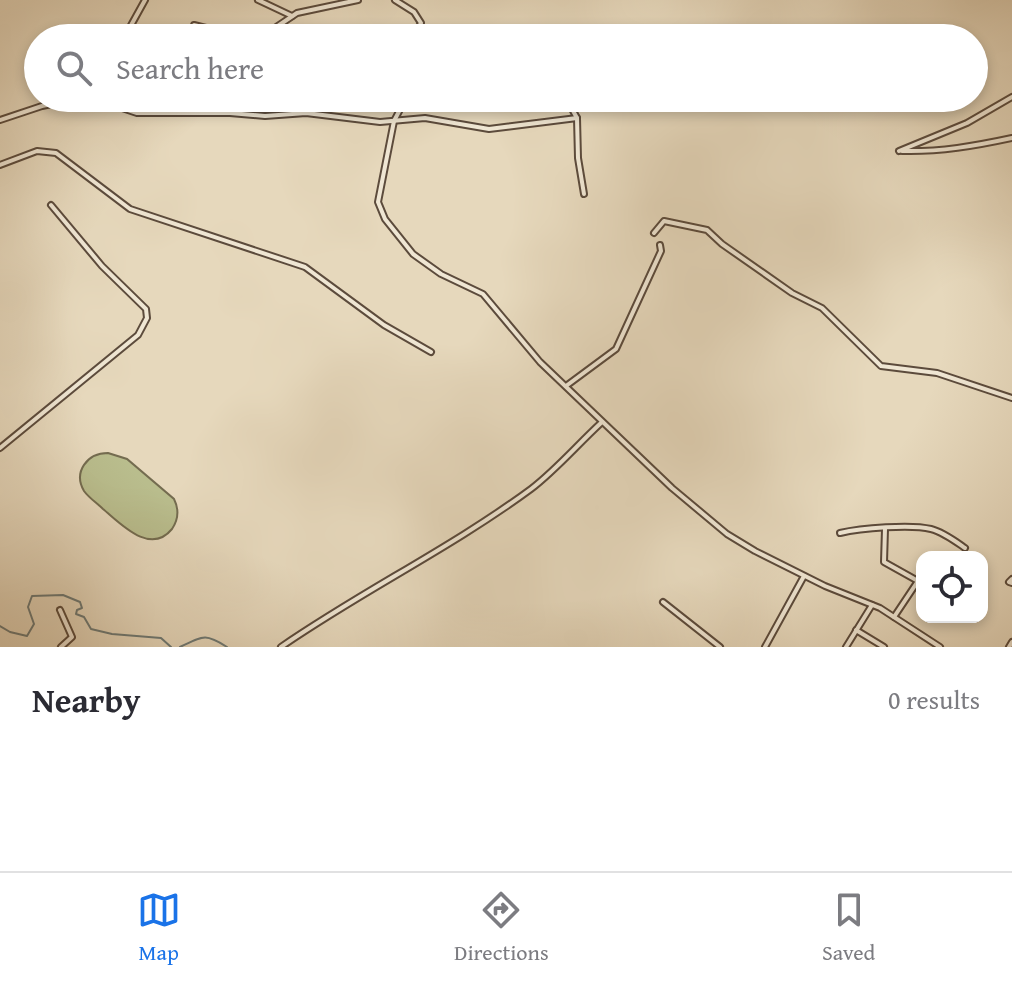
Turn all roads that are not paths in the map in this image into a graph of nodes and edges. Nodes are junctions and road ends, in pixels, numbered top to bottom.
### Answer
1 (145, 0) edge
2 (258, 0) edge
3 (356, 0) edge
4 (395, 0) edge
5 (292, 16) junction
6 (132, 24) edge
7 (283, 24) edge
8 (420, 24) edge
9 (1012, 97) edge
10 (988, 111) edge
11 (24, 112) edge
12 (134, 112) edge
13 (399, 112) edge
14 (574, 112) edge
15 (986, 112) edge
16 (577, 118) junction
17 (0, 120) edge
18 (394, 121) junction
19 (1012, 138) edge
20 (0, 165) edge
21 (584, 194) dead end
22 (51, 205) dead end
23 (654, 233) dead end
24 (660, 245) dead end
25 (431, 352) dead end
26 (566, 386) junction
27 (1012, 398) edge
28 (602, 422) junction
29 (0, 446) edge
30 (885, 529) junction
31 (840, 533) dead end
32 (965, 548) dead end
33 (804, 576) junction
34 (663, 602) dead end
35 (872, 605) junction
36 (60, 610) dead end
37 (894, 617) junction
38 (856, 630) junction
39 (1012, 642) edge
40 (61, 647) edge
41 (281, 647) edge
42 (720, 647) edge
43 (765, 647) edge
44 (846, 647) edge
45 (884, 647) edge
46 (940, 647) edge
47 (1009, 647) edge

1 - 6 street
2 - 5 street
3 - 5 street
4 - 8 street
5 - 7 street
9 - 10 street
11 - 17 street
12 - 18 street
13 - 18 street
14 - 16 street
15 - 19 street
16 - 18 street
16 - 21 street
18 - 26 street
20 - 25 street
22 - 29 street
23 - 27 street
24 - 26 street
26 - 28 street
28 - 33 street
28 - 41 street
30 - 31 street
30 - 32 street
30 - 37 street
33 - 35 street
33 - 43 street
34 - 42 street
35 - 37 street
35 - 38 street
36 - 40 street
37 - 46 street
38 - 44 street
38 - 45 street
39 - 47 street

